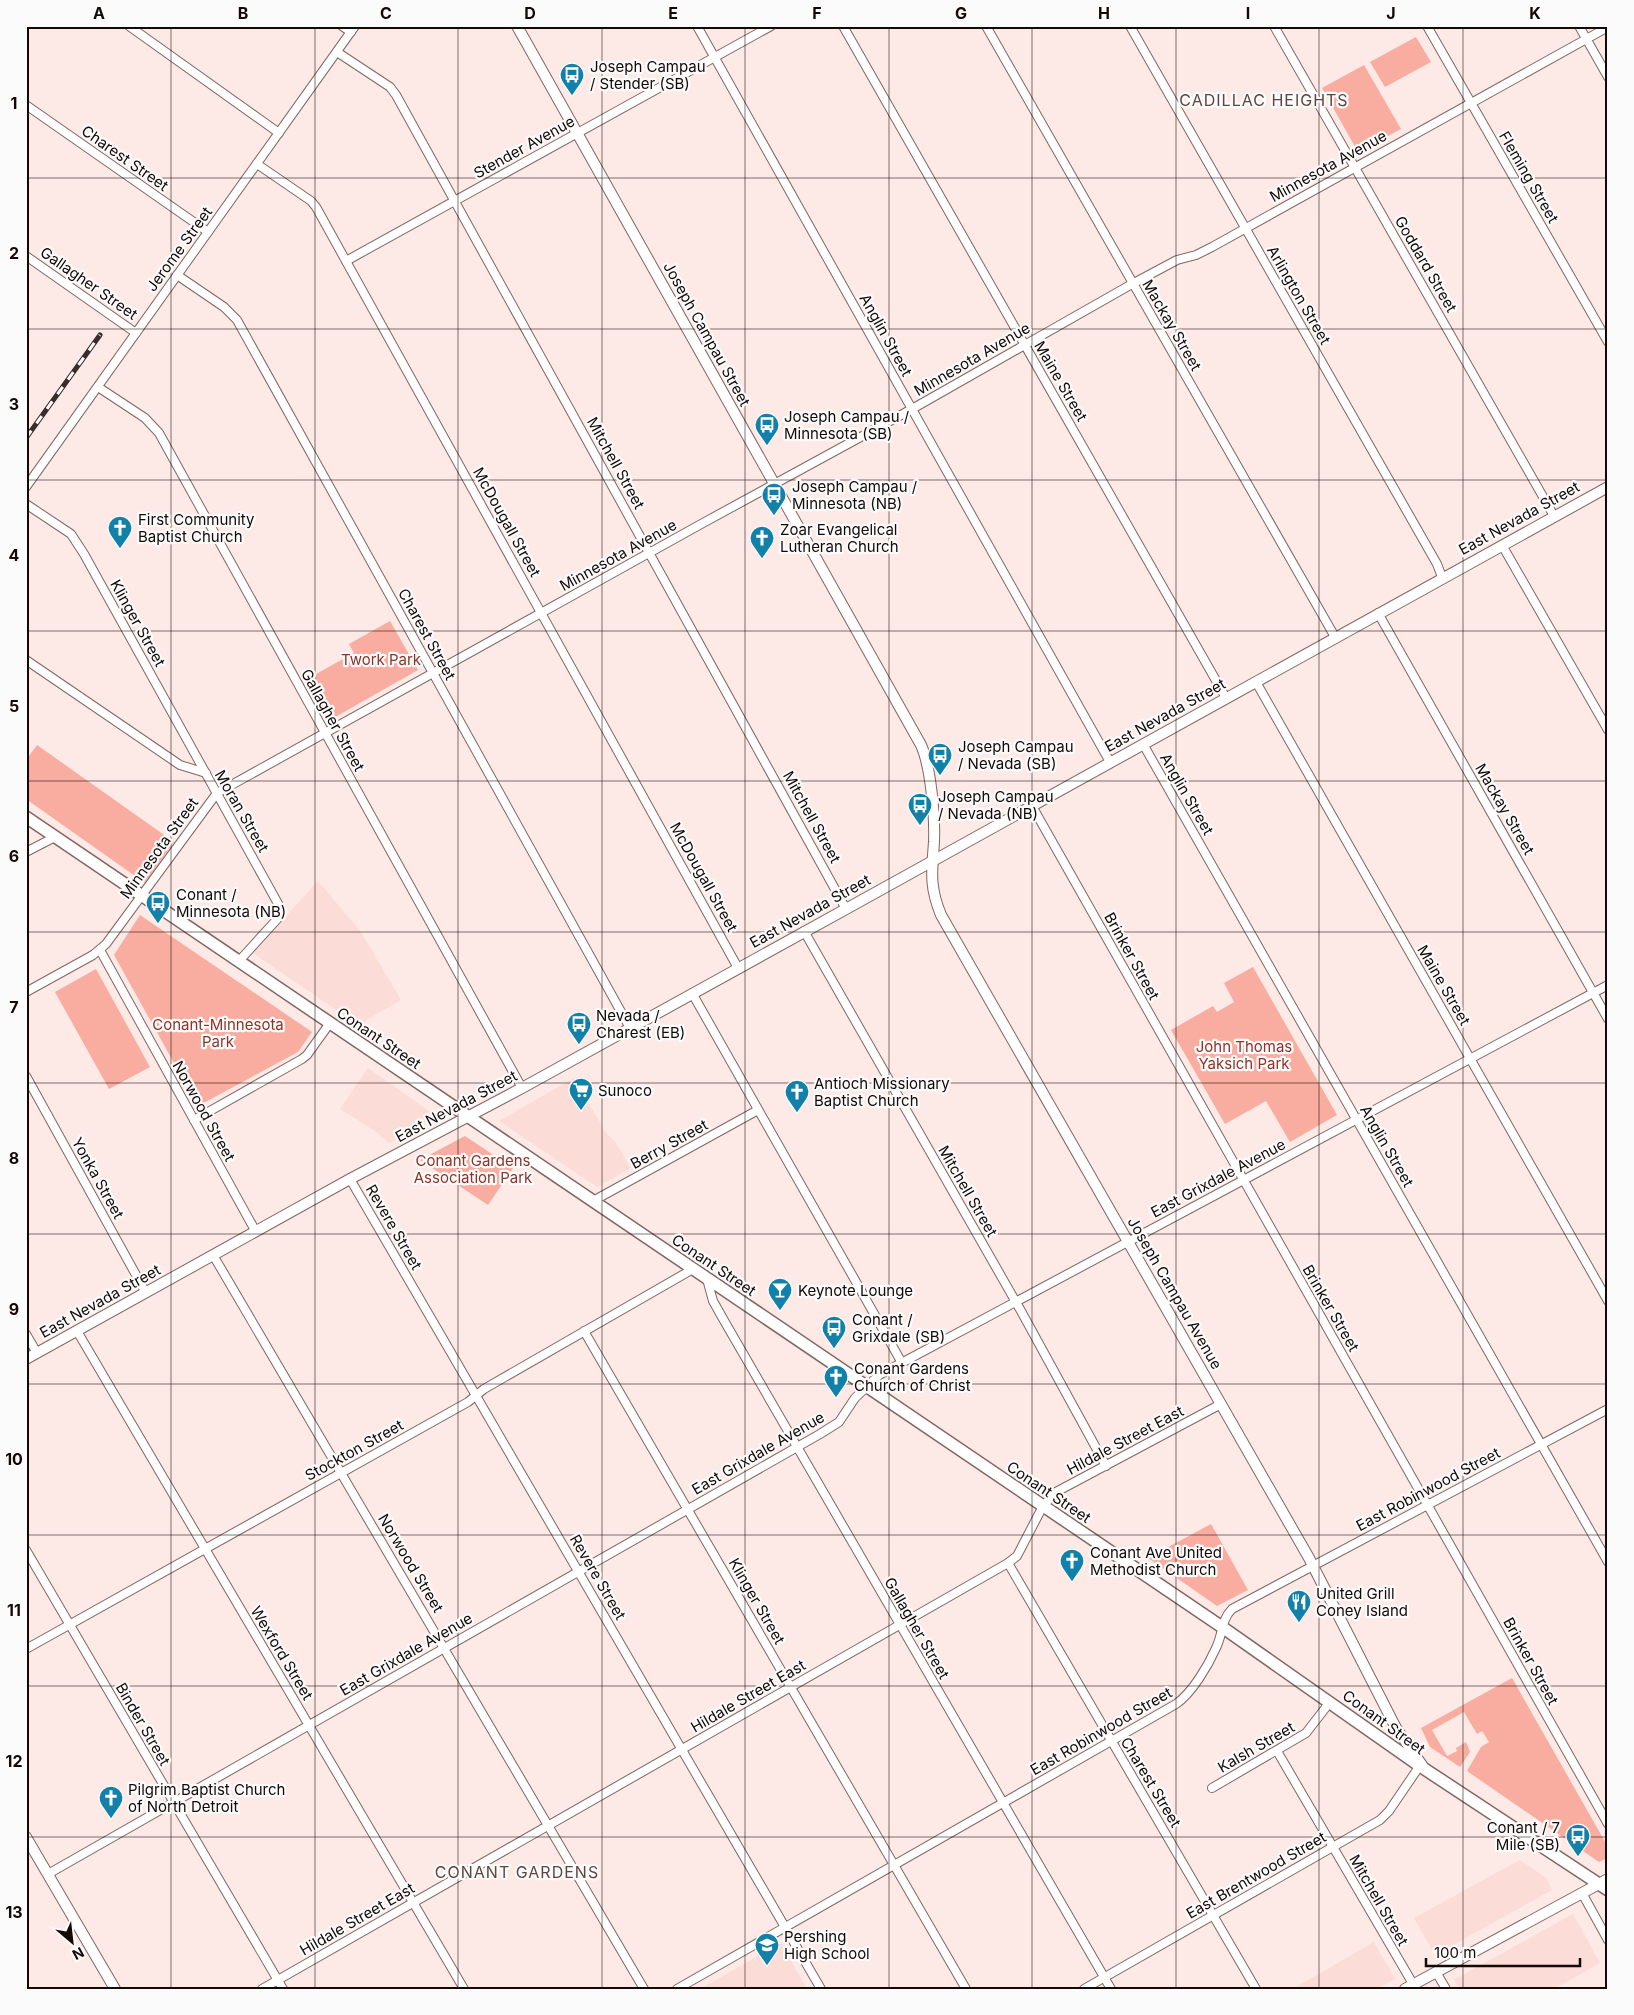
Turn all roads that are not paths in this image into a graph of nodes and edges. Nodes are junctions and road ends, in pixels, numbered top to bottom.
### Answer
1 (128, 26) edge
2 (342, 26) edge
3 (517, 26) edge
4 (697, 26) edge
5 (772, 26) edge
6 (842, 26) edge
7 (986, 26) edge
8 (1130, 26) edge
9 (1274, 26) edge
10 (1427, 26) edge
11 (1579, 26) edge
12 (1608, 27) edge
13 (353, 29) edge
14 (1586, 39) junction
15 (337, 52) junction
16 (715, 59) junction
17 (1608, 77) edge
18 (1470, 103) junction
19 (26, 105) edge
20 (279, 133) junction
21 (577, 134) junction
22 (257, 164) junction
23 (1354, 167) junction
24 (454, 201) junction
25 (1245, 228) junction
26 (208, 232) junction
27 (26, 256) edge
28 (346, 261) junction
29 (177, 276) junction
30 (1132, 284) junction
31 (136, 333) junction
32 (1608, 342) edge
33 (1024, 345) junction
34 (98, 387) junction
35 (912, 409) junction
36 (774, 484) junction
37 (26, 487) edge
38 (1608, 487) edge
39 (26, 504) edge
40 (1554, 516) junction
41 (1502, 544) junction
42 (650, 552) junction
43 (1442, 578) junction
44 (542, 613) junction
45 (1378, 613) junction
46 (1335, 637) junction
47 (26, 660) edge
48 (434, 674) junction
49 (1256, 682) junction
50 (1226, 698) junction
51 (1608, 730) edge
52 (325, 733) junction
53 (1143, 744) junction
54 (1110, 762) junction
55 (206, 773) junction
56 (217, 793) junction
57 (1032, 806) junction
58 (26, 818) edge
59 (934, 822) joint
60 (55, 837) junction
61 (26, 852) edge
62 (931, 861) junction
63 (142, 896) junction
64 (846, 909) junction
65 (804, 931) junction
66 (100, 950) junction
67 (238, 961) junction
68 (738, 968) junction
69 (1608, 986) edge
70 (26, 992) edge
71 (692, 993) junction
72 (1593, 993) junction
73 (1608, 1019) edge
74 (330, 1023) junction
75 (630, 1028) junction
76 (1470, 1059) junction
77 (26, 1076) edge
78 (522, 1088) junction
79 (758, 1110) junction
80 (468, 1116) junction
81 (194, 1120) junction
82 (1356, 1120) junction
83 (350, 1179) junction
84 (1243, 1180) junction
85 (593, 1201) junction
86 (256, 1232) junction
87 (1129, 1241) junction
88 (213, 1255) junction
89 (692, 1269) junction
90 (707, 1279) junction
91 (146, 1293) junction
92 (1608, 1301) edge
93 (1015, 1302) junction
94 (77, 1331) junction
95 (584, 1331) junction
96 (26, 1334) edge
97 (37, 1353) junction
98 (26, 1359) edge
99 (902, 1363) junction
100 (866, 1386) junction
101 (476, 1395) junction
102 (1221, 1404) junction
103 (1608, 1409) edge
104 (1541, 1445) junction
105 (796, 1448) junction
106 (1107, 1465) junction
107 (341, 1473) junction
108 (1428, 1505) junction
109 (1043, 1506) junction
110 (688, 1510) junction
111 (205, 1549) junction
112 (26, 1550) edge
113 (1608, 1562) edge
114 (1008, 1563) junction
115 (1313, 1566) junction
116 (579, 1572) junction
117 (69, 1624) junction
118 (900, 1625) junction
119 (1222, 1627) junction
120 (445, 1648) junction
121 (26, 1649) edge
122 (791, 1687) junction
123 (1330, 1702) junction
124 (309, 1725) junction
125 (1111, 1742) junction
126 (682, 1750) junction
127 (1277, 1751) junction
128 (1422, 1767) junction
129 (1212, 1788) dead end
130 (174, 1803) junction
131 (1003, 1803) junction
132 (1608, 1824) edge
133 (549, 1825) junction
134 (26, 1837) edge
135 (1332, 1848) junction
136 (894, 1865) junction
137 (48, 1874) junction
138 (1605, 1884) edge
139 (1582, 1893) junction
140 (413, 1903) junction
141 (1214, 1916) junction
142 (785, 1927) junction
143 (1608, 1940) edge
144 (1436, 1972) junction
145 (1105, 1977) junction
146 (278, 1980) junction
147 (1409, 1987) edge
148 (115, 1989) edge
149 (262, 1989) edge
150 (283, 1989) edge
151 (464, 1989) edge
152 (644, 1989) edge
153 (677, 1989) edge
154 (821, 1989) edge
155 (966, 1989) edge
156 (1084, 1989) edge
157 (1112, 1989) edge
158 (1256, 1989) edge
159 (1446, 1989) edge

1 - 20 street
2 - 13 street
3 - 21 street, Joseph Campau Street
4 - 16 street, Anglin Street
5 - 16 street, Stender Avenue
6 - 33 street, Maine Street
7 - 30 street, Mackay Street
8 - 25 street, Arlington Street
9 - 23 street, Goddard Street
10 - 18 street, Fleming Street
11 - 14 street
12 - 14 street, Minnesota Avenue
13 - 15 street, Jerome Street
14 - 17 street
14 - 18 street, Minnesota Avenue
15 - 20 street, Jerome Street
15 - 24 street, Mitchell Street
16 - 21 street, Stender Avenue
16 - 35 street, Anglin Street
18 - 23 street, Minnesota Avenue
18 - 32 street, Fleming Street
19 - 26 street, Charest Street
20 - 22 street, Jerome Street
21 - 24 street, Stender Avenue
21 - 36 street, Joseph Campau Street
22 - 26 street, Jerome Street
22 - 28 street, McDougall Street
23 - 25 street, Minnesota Avenue
23 - 40 street, Goddard Street
24 - 28 street, Stender Avenue
24 - 42 street, Mitchell Street
25 - 30 street, Minnesota Avenue
25 - 43 street, Arlington Street
26 - 29 street, Jerome Street
27 - 31 street, Gallagher Street
28 - 44 street, McDougall Street
29 - 31 street, Jerome Street
29 - 48 street, Charest Street
30 - 33 street, Minnesota Avenue
30 - 46 street, Mackay Street
31 - 34 street, Jerome Street
33 - 35 street, Minnesota Avenue
33 - 50 street, Maine Street
34 - 37 street, Jerome Street
34 - 52 street, Gallagher Street
35 - 36 street, Minnesota Avenue
35 - 54 street, Anglin Street
36 - 42 street, Minnesota Avenue
36 - 59 street, Joseph Campau Street
38 - 40 street, East Nevada Street
39 - 55 street, Klinger Street
40 - 41 street, East Nevada Street
41 - 43 street, East Nevada Street
41 - 51 street
42 - 44 street, Minnesota Avenue
42 - 64 street, Mitchell Street
43 - 45 street, East Nevada Street
44 - 48 street, Minnesota Avenue
44 - 68 street, McDougall Street
45 - 46 street, East Nevada Street
45 - 72 street, Mackay Street
46 - 49 street, East Nevada Street
47 - 55 street, Moran Street
48 - 52 street, Minnesota Avenue
48 - 75 street, Charest Street
49 - 50 street, East Nevada Street
49 - 76 street, Maine Street
50 - 53 street, East Nevada Street
52 - 56 street, Minnesota Street
52 - 78 street, Gallagher Street
53 - 54 street, East Nevada Street
53 - 82 street, Anglin Street
54 - 57 street, East Nevada Street
55 - 56 street, Moran Street
56 - 63 street, Minnesota Street
56 - 67 street, Moran Street
57 - 62 street, East Nevada Street
57 - 84 street, Brinker Street
58 - 60 main road, Conant Street
59 - 62 street, Joseph Campau Avenue
60 - 61 street
60 - 63 main road, Conant Street
62 - 64 street, East Nevada Street
62 - 87 street, Joseph Campau Avenue
63 - 66 street, Minnesota Street
63 - 67 main road, Conant Street
64 - 65 street, East Nevada Street
65 - 68 street, East Nevada Street
65 - 93 street, Mitchell Street
66 - 70 street, Minnesota Street
66 - 81 street, Norwood Street
67 - 74 main road, Conant Street
68 - 71 street, East Nevada Street
69 - 72 street, East Grixdale Avenue
71 - 75 street, East Nevada Street
71 - 79 street
72 - 73 street, Mackay Street
72 - 76 street, East Grixdale Avenue
74 - 80 main road, Conant Street
74 - 81 street
75 - 78 street, East Nevada Street
76 - 82 street, East Grixdale Avenue
76 - 92 street, Maine Street
77 - 91 street, Yonka Street
78 - 80 street, East Nevada Street
79 - 85 street, Berry Street
79 - 99 street
80 - 83 street, East Nevada Street
80 - 85 main road, Conant Street
81 - 86 street, Norwood Street
82 - 84 street, East Grixdale Avenue
82 - 104 street, Anglin Street
83 - 86 street, East Nevada Street
83 - 101 street, Revere Street
84 - 87 street, East Grixdale Avenue
84 - 108 street, Brinker Street
85 - 89 main road, Conant Street
86 - 88 street, East Nevada Street
87 - 93 street, East Grixdale Avenue
87 - 102 street, Joseph Campau Avenue
88 - 91 street, East Nevada Street
88 - 107 street, Norwood Street
89 - 90 main road, Conant Street
89 - 95 street, Stockton Street
90 - 100 main road, Conant Street
90 - 105 street, Gallagher Street
91 - 94 street, East Nevada Street
93 - 99 street, East Grixdale Avenue
93 - 106 street, Mitchell Street
94 - 97 street, East Nevada Street
94 - 111 street, Wexford Street
95 - 101 street, Stockton Street
95 - 110 street, Klinger Street
96 - 97 street
97 - 98 street, East Nevada Street
99 - 100 street, East Grixdale Avenue
100 - 105 street, East Grixdale Avenue
100 - 109 main road, Conant Street
101 - 107 street, Stockton Street
101 - 116 street, Revere Street
102 - 106 street, Hildale Street East
102 - 115 street, Joseph Campau Avenue
103 - 104 street, East Robinwood Street
104 - 108 street, East Robinwood Street
104 - 113 street, Anglin Street
105 - 110 street, East Grixdale Avenue
105 - 118 street, Gallagher Street
106 - 109 street, Hildale Street East
107 - 111 street, Stockton Street
107 - 120 street, Norwood Street
108 - 115 street, East Robinwood Street
108 - 132 street, Brinker Street
109 - 114 street, Hildale Street East
109 - 119 main road, Conant Street
110 - 116 street, East Grixdale Avenue
110 - 122 street, Klinger Street
111 - 117 street, Stockton Street
111 - 124 street, Wexford Street
112 - 117 street, Binder Street
114 - 118 street, Hildale Street East
114 - 125 street, Charest Street
115 - 119 street, East Robinwood Street
115 - 128 street, Joseph Campau Avenue
116 - 120 street, East Grixdale Avenue
116 - 126 street, Revere Street
117 - 121 street, Stockton Street
117 - 130 street, Binder Street
118 - 122 street, Hildale Street East
118 - 131 street, Gallagher Street
119 - 123 main road, Conant Street
119 - 125 street, East Robinwood Street
120 - 124 street, East Grixdale Avenue
120 - 133 street, Norwood Street
122 - 126 street, Hildale Street East
122 - 136 street, Klinger Street
123 - 127 street, Kalsh Street
123 - 128 main road, Conant Street
124 - 130 street, East Grixdale Avenue
124 - 140 street, Wexford Street
125 - 131 street, East Robinwood Street
125 - 141 street, Charest Street
126 - 133 street, Hildale Street East
126 - 142 street, Revere Street
127 - 129 street, Kalsh Street
127 - 135 street, Mitchell Street
128 - 135 street, East Brentwood Street
128 - 138 main road, Conant Street
130 - 137 street, East Grixdale Avenue
130 - 146 street, Binder Street
131 - 136 street, East Robinwood Street
131 - 145 street, Gallagher Street
133 - 140 street, Hildale Street East
133 - 152 street, Norwood Street
134 - 137 street
135 - 141 street, East Brentwood Street
135 - 147 street, Mitchell Street
136 - 142 street, East Robinwood Street
136 - 155 street, Klinger Street
137 - 148 street
138 - 139 street
139 - 143 street
139 - 144 street
140 - 146 street, Hildale Street East
140 - 151 street, Wexford Street
141 - 145 street, East Brentwood Street
141 - 158 street, Charest Street
142 - 153 street, East Robinwood Street
142 - 154 street, Revere Street
144 - 147 street
144 - 159 street
145 - 156 street, East Brentwood Street
145 - 157 street, Gallagher Street
146 - 149 street, Hildale Street East
146 - 150 street, Binder Street

